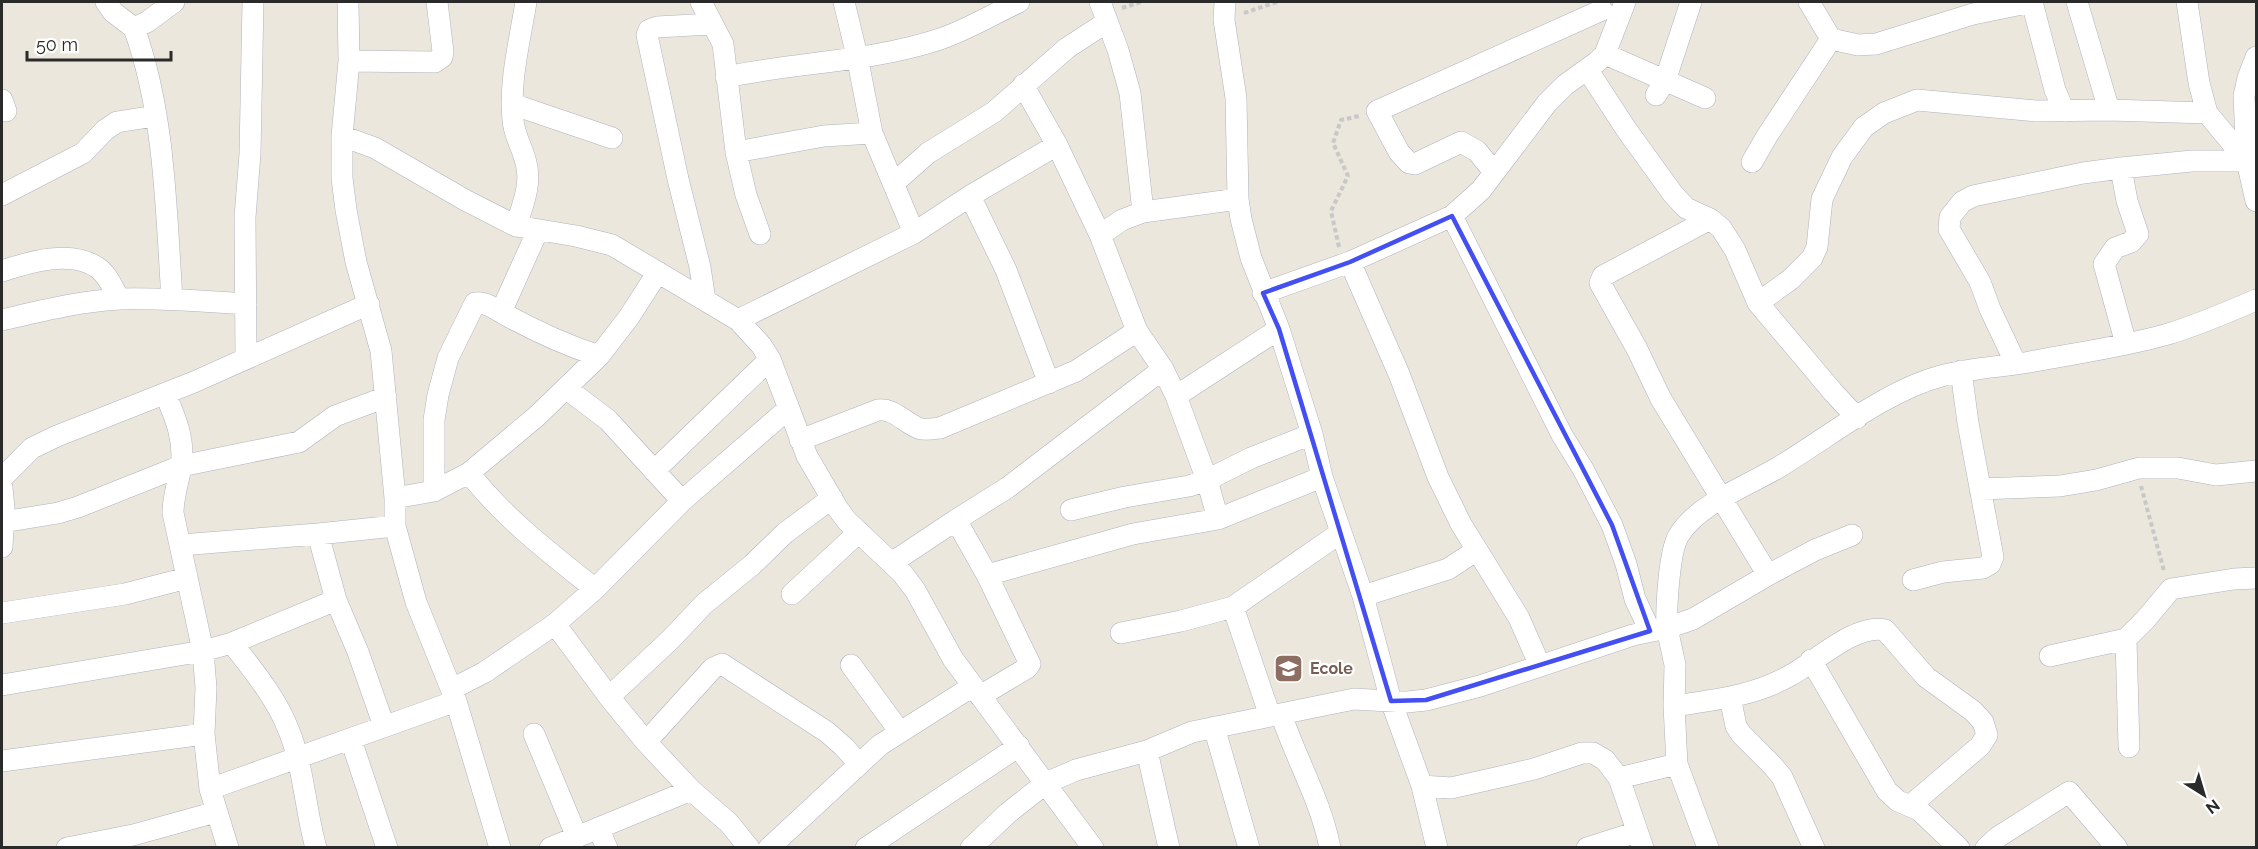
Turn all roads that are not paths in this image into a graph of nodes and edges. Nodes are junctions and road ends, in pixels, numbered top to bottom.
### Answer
1 (106, 2) edge
2 (174, 2) edge
3 (253, 2) edge
4 (348, 2) edge
5 (438, 2) edge
6 (526, 2) edge
7 (701, 2) edge
8 (844, 2) edge
9 (1019, 2) edge
10 (1100, 2) edge
11 (1691, 2) edge
12 (1809, 2) edge
13 (2077, 2) edge
14 (2187, 2) edge
15 (1612, 7) edge
16 (1224, 10) edge
17 (1107, 22) junction
18 (711, 24) junction
19 (134, 28) junction
20 (1831, 39) junction
21 (1605, 54) junction
22 (857, 56) junction
23 (2256, 57) edge
24 (349, 61) junction
25 (1587, 69) junction
26 (726, 77) junction
27 (1023, 85) junction
28 (1660, 88) junction
29 (1705, 98) dead end
30 (512, 104) junction
31 (2109, 110) junction
32 (2064, 111) junction
33 (2207, 113) junction
34 (155, 116) junction
35 (872, 132) junction
36 (342, 136) junction
37 (612, 138) dead end
38 (1057, 145) junction
39 (736, 152) junction
40 (1752, 162) dead end
41 (2247, 162) junction
42 (2121, 168) junction
43 (1494, 172) junction
44 (894, 183) junction
45 (2, 195) edge
46 (970, 196) junction
47 (1238, 199) junction
48 (2256, 201) edge
49 (1143, 212) junction
50 (1452, 216) junction
51 (1710, 219) junction
52 (516, 226) junction
53 (538, 230) junction
54 (914, 233) junction
55 (760, 234) dead end
56 (1100, 234) junction
57 (1346, 264) junction
58 (2, 271) edge
59 (658, 273) junction
60 (1263, 292) junction
61 (118, 299) junction
62 (172, 299) junction
63 (705, 300) junction
64 (2256, 300) edge
65 (1758, 303) junction
66 (246, 304) junction
67 (369, 304) junction
68 (501, 312) junction
69 (2, 320) edge
70 (738, 320) junction
71 (1279, 329) junction
72 (1137, 332) junction
73 (2126, 344) junction
74 (599, 356) junction
75 (246, 358) junction
76 (771, 359) junction
77 (2016, 364) junction
78 (1163, 369) junction
79 (1961, 371) junction
80 (1049, 383) junction
81 (567, 389) junction
82 (165, 394) junction
83 (386, 396) junction
84 (1176, 396) junction
85 (788, 409) junction
86 (1857, 418) junction
87 (1312, 434) junction
88 (800, 440) junction
89 (181, 466) junction
90 (654, 471) junction
91 (2256, 471) edge
92 (469, 473) junction
93 (1322, 477) junction
94 (2, 478) edge
95 (1207, 480) junction
96 (2, 487) edge
97 (1980, 489) junction
98 (434, 491) junction
99 (395, 498) junction
100 (832, 498) junction
101 (1720, 498) junction
102 (682, 501) junction
103 (1071, 510) dead end
104 (1218, 519) junction
105 (956, 520) junction
106 (3, 522) edge
107 (395, 526) junction
108 (859, 532) junction
109 (1340, 532) junction
110 (318, 534) junction
111 (1852, 535) dead end
112 (180, 544) junction
113 (2, 547) edge
114 (1477, 550) junction
115 (893, 562) junction
116 (987, 575) junction
117 (1768, 575) junction
118 (187, 578) junction
119 (2256, 578) edge
120 (1913, 580) dead end
121 (595, 589) junction
122 (792, 594) dead end
123 (1363, 597) junction
124 (336, 600) junction
125 (1233, 607) junction
126 (2, 613) edge
127 (555, 624) junction
128 (1659, 630) junction
129 (1121, 633) dead end
130 (2126, 639) junction
131 (232, 643) junction
132 (203, 651) junction
133 (2050, 656) dead end
134 (1811, 660) junction
135 (851, 666) dead end
136 (1540, 666) junction
137 (2, 686) edge
138 (976, 691) junction
139 (454, 695) junction
140 (609, 697) junction
141 (1730, 697) junction
142 (1391, 701) junction
143 (1674, 706) junction
144 (1275, 715) junction
145 (384, 726) junction
146 (1214, 727) junction
147 (900, 732) junction
148 (204, 734) junction
149 (534, 734) dead end
150 (351, 740) junction
151 (646, 742) junction
152 (1019, 746) junction
153 (2129, 747) dead end
154 (1147, 751) junction
155 (298, 759) junction
156 (2, 761) edge
157 (859, 764) junction
158 (1677, 764) junction
159 (1619, 778) junction
160 (1046, 783) junction
161 (1422, 786) junction
162 (210, 789) junction
163 (691, 790) junction
164 (1911, 805) junction
165 (216, 812) junction
166 (598, 828) junction
167 (577, 837) junction
168 (1640, 840) edge
169 (135, 841) edge
170 (1997, 844) edge
171 (1091, 847) edge
172 (67, 848) edge
173 (228, 848) edge
174 (316, 848) edge
175 (387, 848) edge
176 (500, 848) edge
177 (550, 848) edge
178 (607, 848) edge
179 (749, 848) edge
180 (769, 848) edge
181 (866, 848) edge
182 (971, 848) edge
183 (1169, 848) edge
184 (1249, 848) edge
185 (1330, 848) edge
186 (1437, 848) edge
187 (1587, 848) edge
188 (1708, 848) edge
189 (1814, 848) edge
190 (1959, 848) edge
191 (2117, 848) edge

1 - 19 street
2 - 19 street
3 - 66 street
4 - 24 street
5 - 24 street
6 - 30 street
7 - 18 street
8 - 22 street
9 - 22 street
10 - 17 street
11 - 28 street
12 - 20 street
13 - 31 street
14 - 33 street
15 - 21 street
15 - 43 street
16 - 47 street
17 - 27 street
17 - 49 street
18 - 26 street
18 - 63 street
19 - 34 street
20 - 32 street
20 - 40 street
21 - 25 street
21 - 28 street
22 - 26 street
22 - 35 street
23 - 41 street
24 - 36 street
25 - 43 street
25 - 51 street
26 - 39 street
27 - 38 street
27 - 44 street
28 - 29 street
30 - 37 street
30 - 52 street
31 - 32 street
31 - 33 street
32 - 65 street
33 - 41 street
34 - 45 street
34 - 62 street
35 - 39 street
35 - 44 street
36 - 52 street
36 - 67 street
38 - 46 street
38 - 56 street
39 - 55 street
41 - 42 street
41 - 48 street
42 - 73 street
42 - 77 street
43 - 50 street
44 - 54 street
46 - 54 street
46 - 80 street
47 - 49 street
47 - 60 street
49 - 56 street
50 - 57 street
50 - 128 street
51 - 65 street
51 - 101 street
52 - 53 street
53 - 59 street
53 - 68 street
54 - 70 street
56 - 72 street
57 - 60 street
57 - 114 street
58 - 61 street
59 - 63 street
59 - 74 street
60 - 71 street
61 - 62 street
61 - 69 street
62 - 66 street
63 - 70 street
64 - 73 street
65 - 86 street
66 - 75 street
67 - 75 street
67 - 83 street
68 - 74 street
68 - 98 street
70 - 76 street
71 - 84 street
71 - 87 street
72 - 78 street
72 - 80 street
73 - 77 street
74 - 81 street
75 - 82 street
76 - 85 street
76 - 90 street
77 - 79 street
78 - 84 street
78 - 105 street
79 - 86 street
79 - 97 street
80 - 88 street
81 - 90 street
81 - 92 street
82 - 89 street
82 - 94 street
83 - 89 street
83 - 99 street
84 - 95 street
85 - 88 street
85 - 102 street
86 - 101 street
87 - 93 street
87 - 95 street
88 - 100 street
89 - 106 street
89 - 112 street
90 - 102 street
91 - 97 street
92 - 98 street
92 - 121 street
93 - 104 street
93 - 109 street
95 - 103 street
95 - 104 street
96 - 106 street
97 - 120 street
98 - 99 street
99 - 107 street
100 - 108 street
100 - 140 street
101 - 117 street
101 - 128 street
102 - 121 street
104 - 116 street
105 - 115 street
105 - 116 street
106 - 113 street
107 - 110 street
107 - 139 street
108 - 115 street
108 - 122 street
109 - 123 street
109 - 125 street
110 - 112 street
110 - 124 street
111 - 117 street
112 - 118 street
114 - 123 street
114 - 136 street
115 - 138 street
116 - 138 street
117 - 128 street
118 - 126 street
118 - 132 street
119 - 130 street
121 - 127 street
123 - 142 street
124 - 131 street
124 - 145 street
125 - 129 street
125 - 144 street
127 - 139 street
127 - 140 street
128 - 136 street
128 - 143 street
130 - 133 street
130 - 153 street
131 - 132 street
131 - 155 street
132 - 137 street
132 - 148 street
134 - 141 street
134 - 164 street
134 - 164 street
135 - 147 street
136 - 142 street
138 - 147 street
138 - 152 street
139 - 145 street
139 - 176 street
140 - 151 street
141 - 143 street
141 - 189 street
142 - 144 street
142 - 161 street
143 - 158 street
144 - 146 street
144 - 185 street
145 - 150 street
146 - 154 street
146 - 184 street
147 - 157 street
148 - 156 street
148 - 162 street
149 - 167 street
150 - 155 street
150 - 175 street
151 - 157 street
151 - 163 street
152 - 160 street
152 - 181 street
154 - 160 street
154 - 183 street
155 - 162 street
155 - 174 street
157 - 180 street
158 - 159 street
158 - 188 street
159 - 161 street
159 - 168 street
160 - 171 street
160 - 182 street
161 - 186 street
162 - 165 street
163 - 166 street
163 - 179 street
164 - 190 street
165 - 169 street
165 - 173 street
166 - 167 street
166 - 178 street
167 - 177 street
168 - 187 street
169 - 172 street
170 - 191 street

